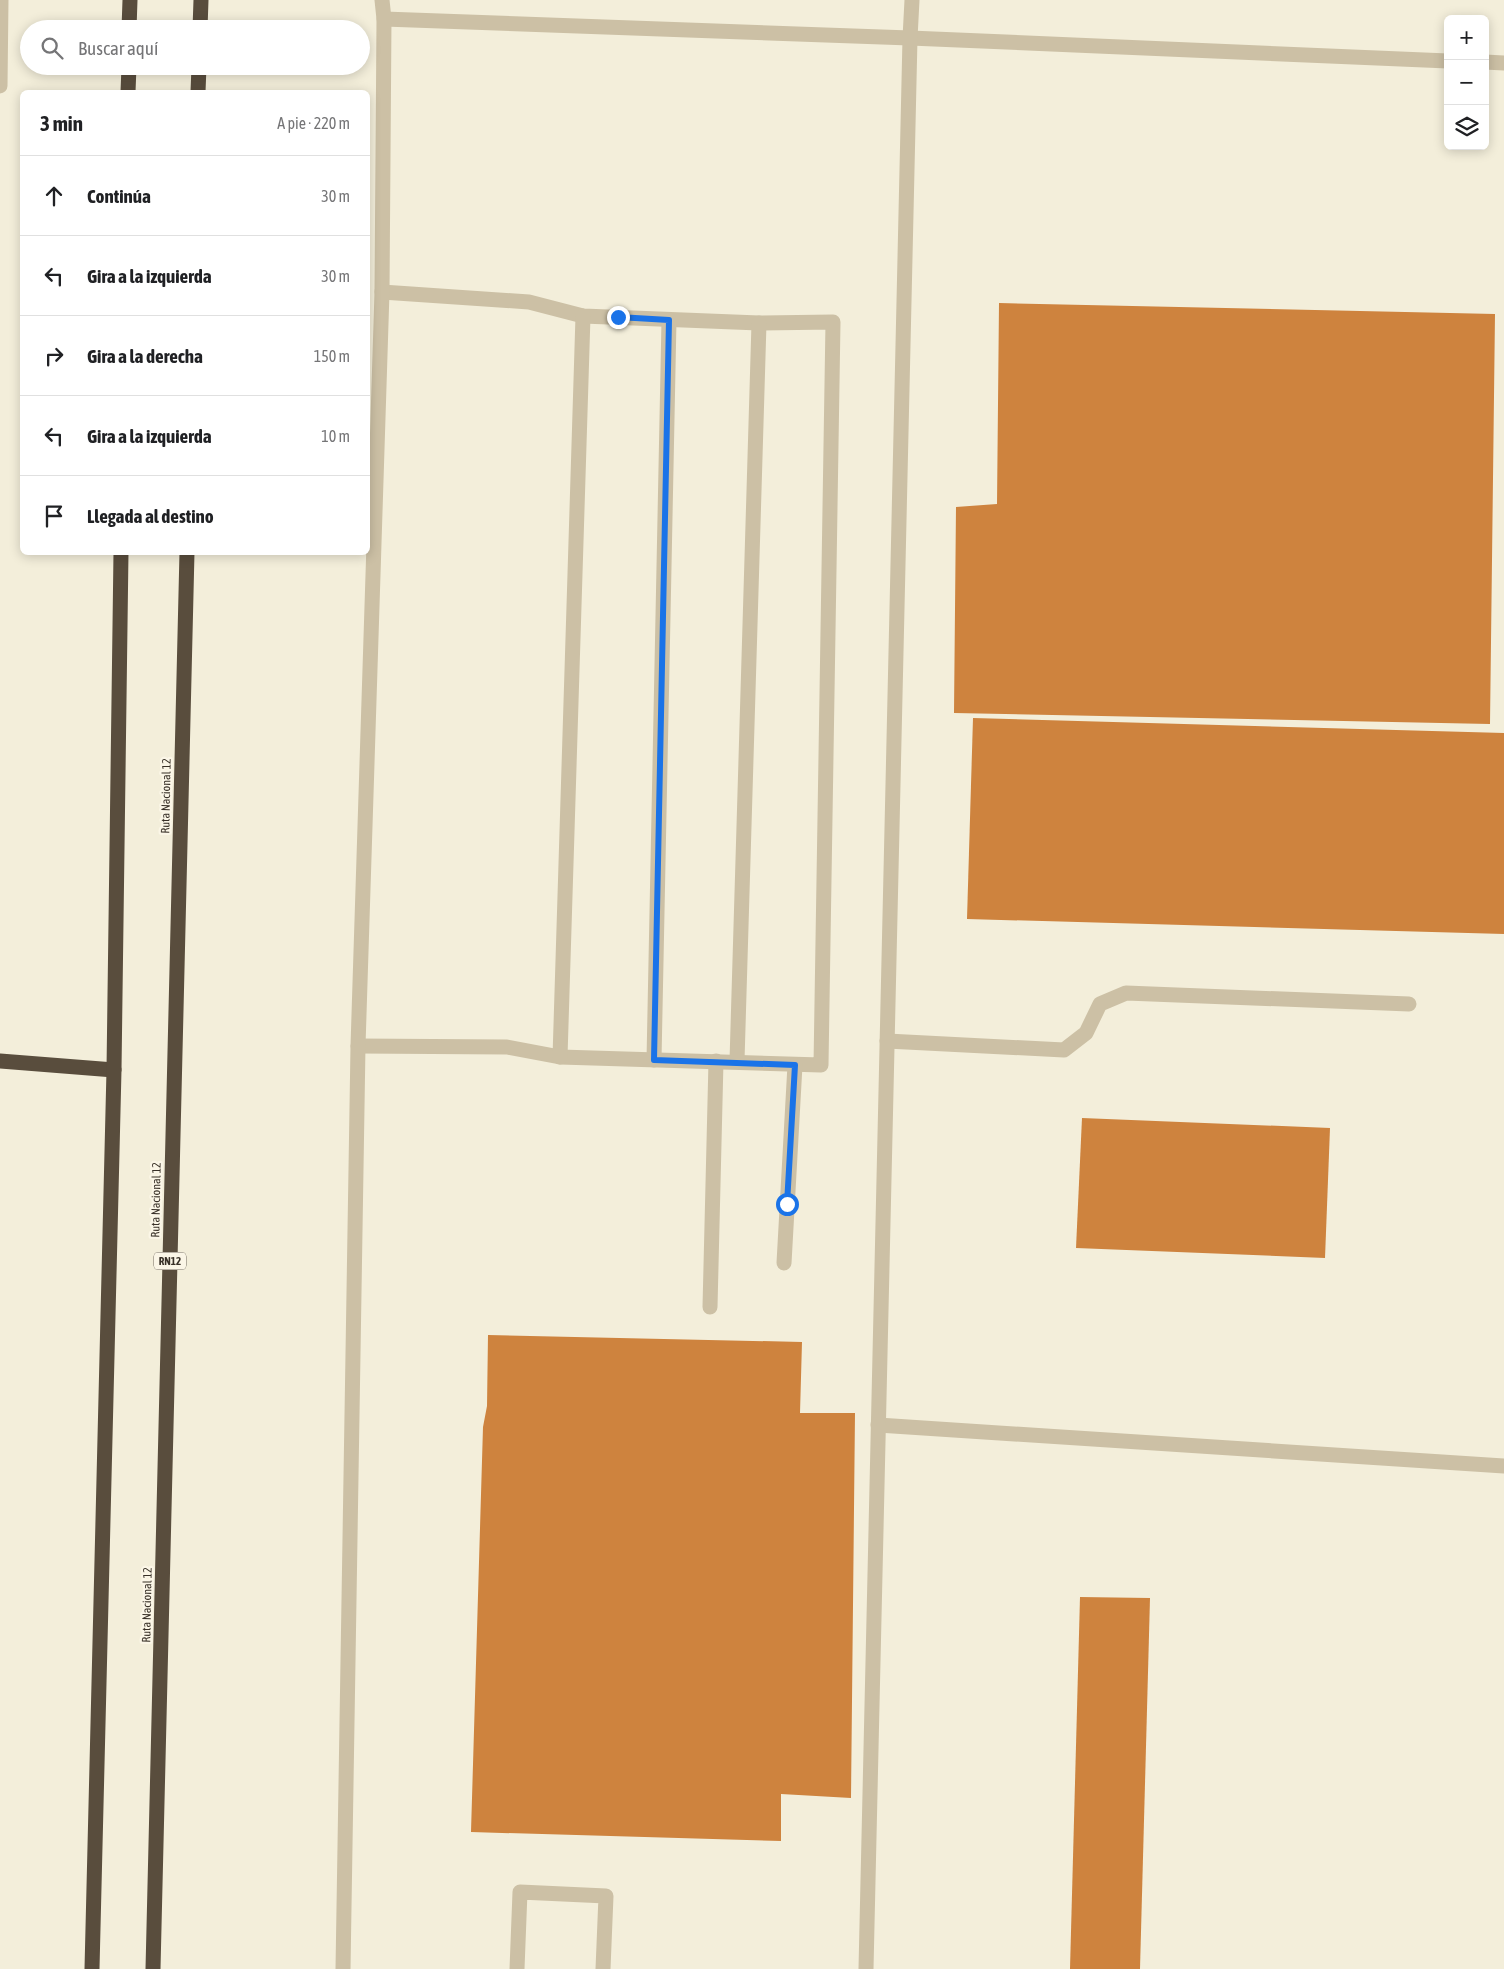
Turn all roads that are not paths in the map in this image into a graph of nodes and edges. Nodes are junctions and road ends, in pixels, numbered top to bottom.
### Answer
1 (1, 0) edge
2 (130, 0) edge
3 (201, 0) edge
4 (382, 0) edge
5 (912, 0) edge
6 (384, 19) junction
7 (129, 20) edge
8 (200, 20) edge
9 (910, 38) junction
10 (1444, 61) edge
11 (1489, 62) edge
12 (1504, 63) edge
13 (128, 75) edge
14 (199, 75) edge
15 (0, 86) edge
16 (128, 90) edge
17 (198, 90) edge
18 (382, 292) junction
19 (583, 316) junction
20 (669, 320) junction
21 (759, 322) junction
22 (121, 555) edge
23 (187, 555) edge
24 (1409, 1004) dead end
25 (887, 1040) junction
26 (358, 1046) junction
27 (560, 1057) junction
28 (654, 1060) junction
29 (0, 1061) edge
30 (716, 1061) junction
31 (737, 1061) junction
32 (795, 1065) junction
33 (114, 1070) junction
34 (784, 1263) dead end
35 (710, 1307) dead end
36 (878, 1425) junction
37 (1504, 1466) edge
38 (92, 1969) edge
39 (153, 1969) edge
40 (343, 1969) edge
41 (517, 1969) edge
42 (604, 1969) edge
43 (866, 1969) edge

1 - 15 street
2 - 7 highway
3 - 8 highway
4 - 6 street
5 - 9 street
6 - 9 street
6 - 18 street
9 - 10 street
9 - 25 street
11 - 12 street
13 - 16 highway
14 - 17 highway
18 - 19 street
18 - 26 street
19 - 20 street
19 - 27 street
20 - 21 street
20 - 28 street
21 - 31 street
21 - 32 street
22 - 33 highway
23 - 39 highway, Ruta Nacional 12 / RN12
24 - 25 street
25 - 36 street
26 - 27 street
26 - 40 street
27 - 28 street
28 - 30 street
29 - 33 highway
30 - 31 street
30 - 35 street
31 - 32 street
32 - 34 street
33 - 38 highway
36 - 37 street
36 - 43 street
41 - 42 street

